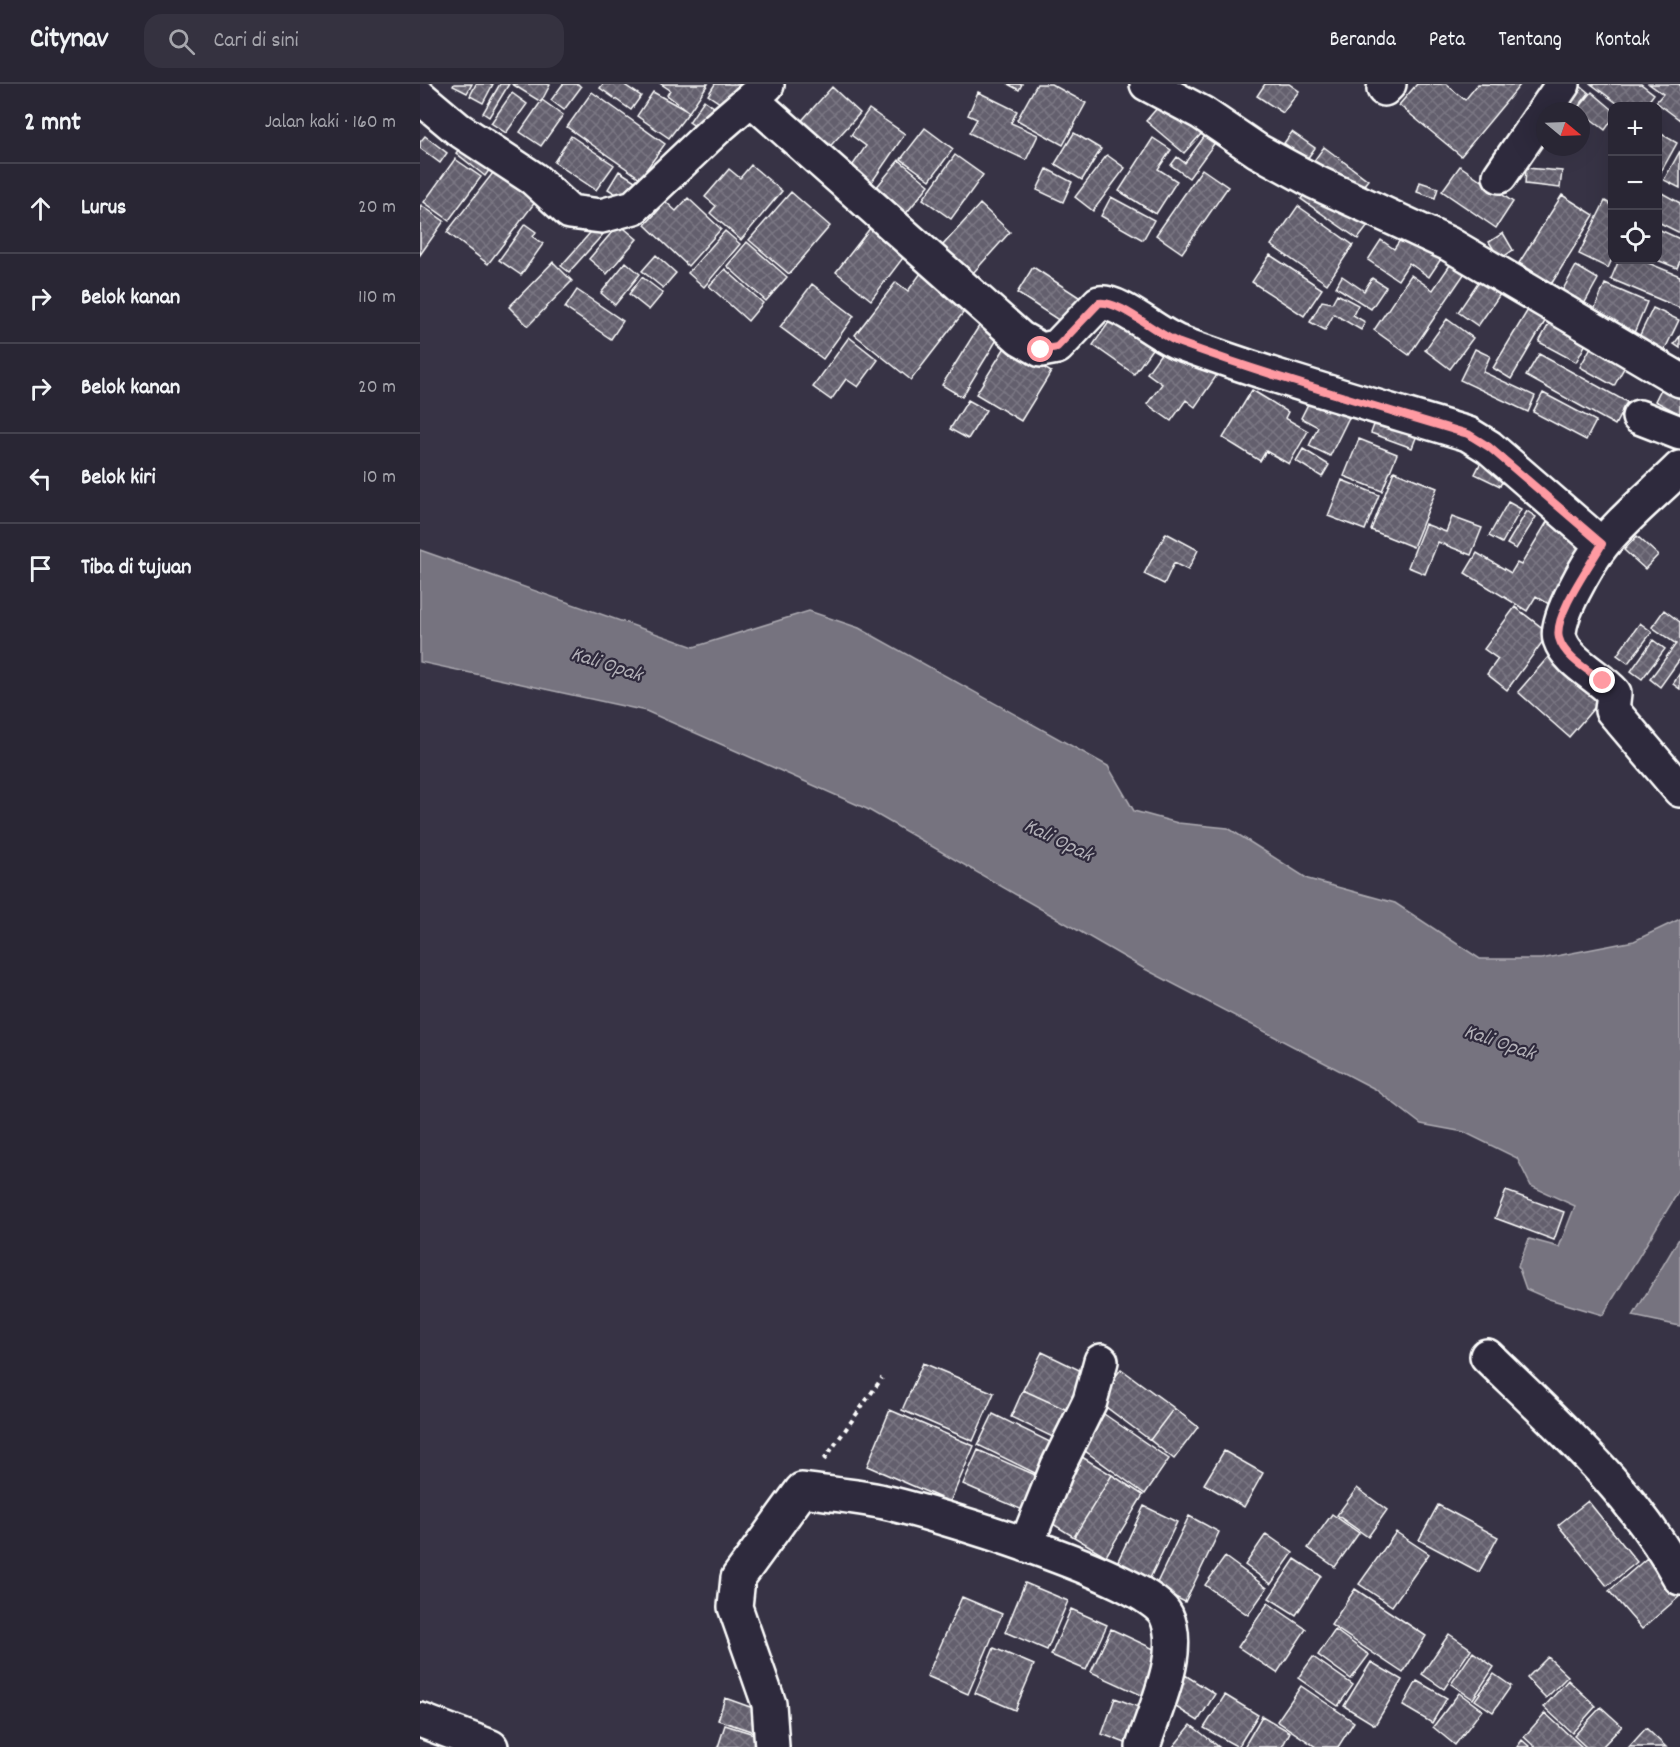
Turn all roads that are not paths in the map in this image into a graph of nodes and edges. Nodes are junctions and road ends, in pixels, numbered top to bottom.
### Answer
1 (1563, 84) edge
2 (1156, 86) edge
3 (760, 91) edge
4 (420, 97) edge
5 (1500, 176) dead end
6 (1680, 380) edge
7 (1639, 417) dead end
8 (1680, 433) edge
9 (1680, 468) edge
10 (1602, 544) junction
11 (1680, 790) edge
12 (1487, 1356) dead end
13 (1101, 1361) dead end
14 (1026, 1545) junction
15 (1680, 1578) edge
16 (420, 1720) edge
17 (491, 1747) edge
18 (772, 1747) edge
19 (1143, 1747) edge

1 - 5 street
2 - 6 street
3 - 4 street
3 - 10 street
7 - 8 street
9 - 10 street
10 - 11 street
12 - 15 street
13 - 14 street
14 - 18 street
14 - 19 street
16 - 17 street

